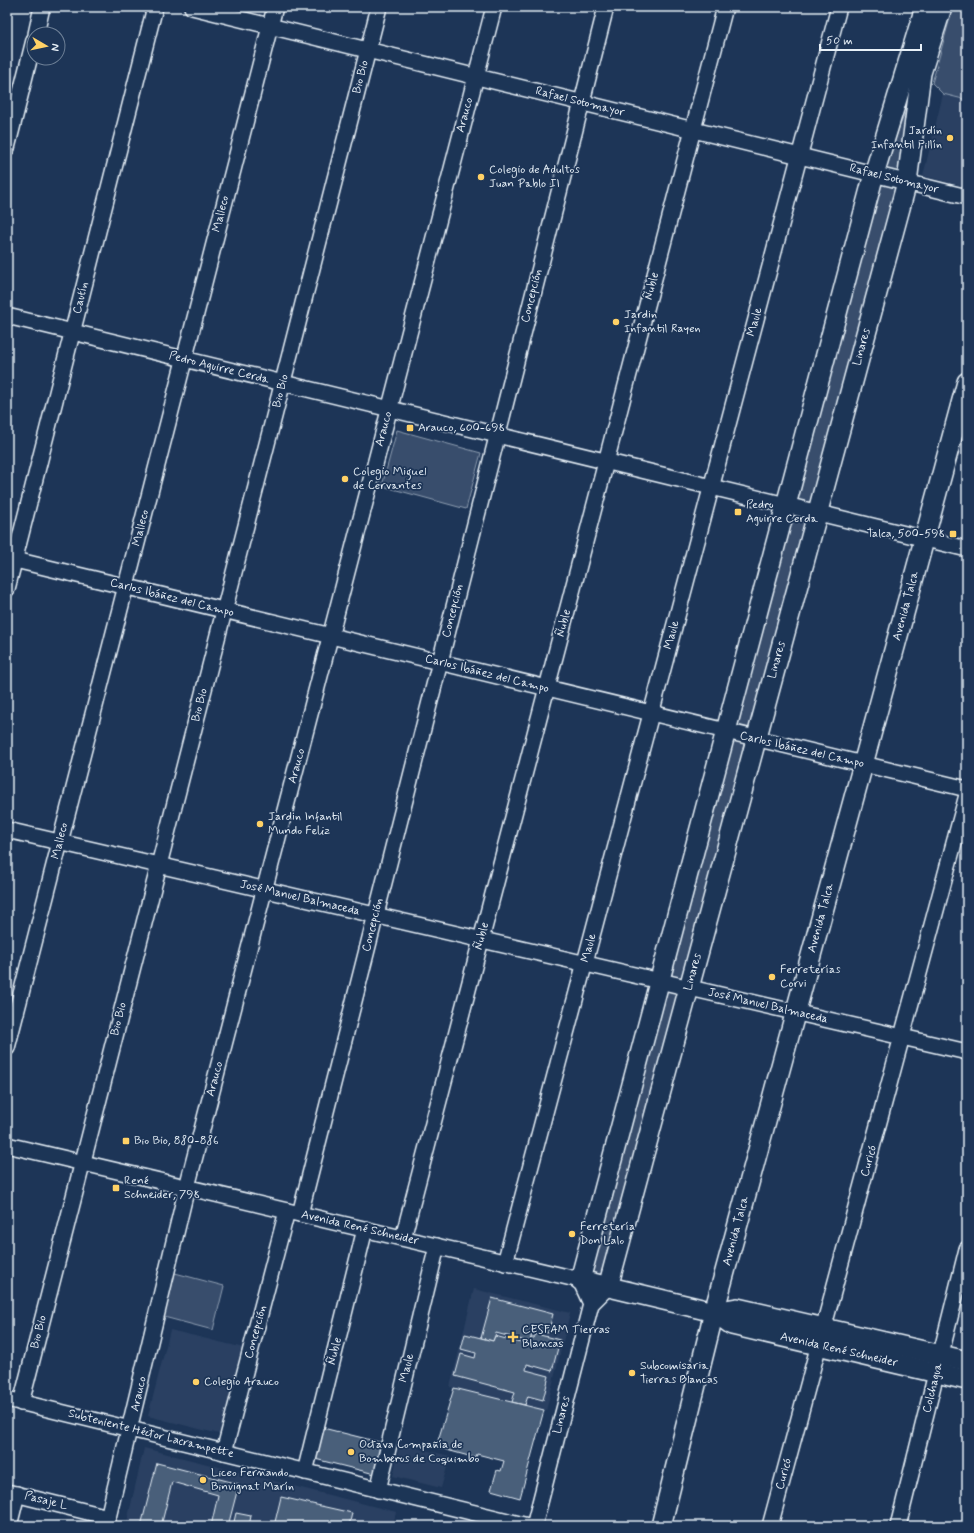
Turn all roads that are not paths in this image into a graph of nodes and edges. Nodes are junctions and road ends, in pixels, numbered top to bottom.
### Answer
1 (42, 7) edge
2 (155, 7) edge
3 (192, 7) edge
4 (274, 7) edge
5 (379, 7) edge
6 (494, 7) edge
7 (606, 7) edge
8 (725, 7) edge
9 (839, 7) edge
10 (925, 7) edge
11 (942, 7) edge
12 (38, 26) edge
13 (270, 26) junction
14 (368, 50) junction
15 (28, 66) edge
16 (476, 76) junction
17 (582, 102) junction
18 (693, 129) junction
19 (7, 148) edge
20 (799, 156) junction
21 (874, 174) junction
22 (907, 182) junction
23 (967, 198) edge
24 (7, 316) edge
25 (72, 332) junction
26 (184, 359) junction
27 (967, 382) edge
28 (283, 383) junction
29 (389, 409) junction
30 (497, 436) junction
31 (606, 462) junction
32 (711, 487) junction
33 (786, 506) junction
34 (817, 513) junction
35 (924, 539) junction
36 (967, 550) edge
37 (11, 559) edge
38 (126, 586) junction
39 (7, 589) edge
40 (224, 610) junction
41 (330, 636) junction
42 (440, 662) junction
43 (547, 688) junction
44 (651, 714) junction
45 (725, 731) junction
46 (756, 739) junction
47 (863, 764) junction
48 (967, 789) edge
49 (967, 795) edge
50 (7, 830) edge
51 (60, 842) junction
52 (159, 865) junction
53 (264, 890) junction
54 (376, 915) junction
55 (481, 940) junction
56 (585, 964) junction
57 (660, 981) junction
58 (689, 988) junction
59 (795, 1012) junction
60 (902, 1037) junction
61 (7, 1048) edge
62 (967, 1052) edge
63 (7, 1145) edge
64 (82, 1163) junction
65 (187, 1187) junction
66 (294, 1213) junction
67 (365, 1229) junction
68 (403, 1238) junction
69 (437, 1246) junction
70 (967, 1249) edge
71 (505, 1263) junction
72 (580, 1280) junction
73 (608, 1287) junction
74 (591, 1304) junction
75 (714, 1312) junction
76 (821, 1336) junction
77 (967, 1361) edge
78 (939, 1364) junction
79 (967, 1380) edge
80 (14, 1401) edge
81 (130, 1429) junction
82 (224, 1452) junction
83 (305, 1472) junction
84 (378, 1490) junction
85 (12, 1493) edge
86 (107, 1522) edge
87 (9, 1526) edge
88 (528, 1526) edge
89 (534, 1526) edge
90 (661, 1526) edge
91 (770, 1526) edge
92 (898, 1526) edge

1 - 12 street
2 - 25 street, Cautín
3 - 13 street, Rafael Sotomayor
4 - 13 street, Malleco
5 - 14 street, Bio Bio
6 - 16 street, Arauco
7 - 17 street, Concepción
8 - 18 street, Ñuble
9 - 20 street, Maule
10 - 21 main road
11 - 22 main road, Linares
13 - 14 street, Rafael Sotomayor
13 - 26 street, Malleco
14 - 16 street, Rafael Sotomayor
14 - 28 street, Bio Bio
15 - 19 street
16 - 17 street, Rafael Sotomayor
16 - 29 street, Arauco
17 - 18 street, Rafael Sotomayor
17 - 30 street, Concepción
18 - 20 street, Rafael Sotomayor
18 - 31 street, Ñuble
20 - 21 street, Rafael Sotomayor
20 - 32 street, Maule
21 - 22 street, Rafael Sotomayor
21 - 33 main road
22 - 23 street, Rafael Sotomayor
22 - 34 main road, Linares
24 - 25 street, Pedro Aguirre Cerda
25 - 26 street, Pedro Aguirre Cerda
25 - 37 street, Cautín
26 - 28 street, Pedro Aguirre Cerda
26 - 38 street, Malleco
27 - 35 main road, Avenida Talca
28 - 29 street, Pedro Aguirre Cerda
28 - 40 street, Bio Bio
29 - 30 street, Pedro Aguirre Cerda
29 - 41 street, Arauco
30 - 31 street, Pedro Aguirre Cerda
30 - 42 street, Concepción
31 - 32 street, Pedro Aguirre Cerda
31 - 43 street, Ñuble
32 - 33 street, Pedro Aguirre Cerda
32 - 44 street, Maule
33 - 34 street, Pedro Aguirre Cerda
33 - 45 main road
34 - 35 street, Pedro Aguirre Cerda
34 - 46 main road, Linares
35 - 36 street, Pedro Aguirre Cerda
35 - 47 main road, Avenida Talca
37 - 38 street, Carlos Ibáñez del Campo
37 - 39 street, Cautín
38 - 40 street, Carlos Ibáñez del Campo
38 - 51 street, Malleco
40 - 41 street, Carlos Ibáñez del Campo
40 - 52 street, Bio Bio
41 - 42 street, Carlos Ibáñez del Campo
41 - 53 street, Arauco
42 - 43 street, Carlos Ibáñez del Campo
42 - 54 street, Concepción
43 - 44 street, Carlos Ibáñez del Campo
43 - 55 street, Ñuble
44 - 45 street, Carlos Ibáñez del Campo
44 - 56 street, Maule
45 - 46 street, Carlos Ibáñez del Campo
45 - 57 main road
46 - 47 street, Carlos Ibáñez del Campo
46 - 58 main road, Linares
47 - 48 street, Carlos Ibáñez del Campo
47 - 59 main road, Avenida Talca
49 - 60 street, Curicó
50 - 51 street, José Manuel Balmaceda
51 - 52 street, José Manuel Balmaceda
51 - 61 street, Malleco
52 - 53 street, José Manuel Balmaceda
52 - 64 street, Bio Bio
53 - 54 street, José Manuel Balmaceda
53 - 65 street, Arauco
54 - 55 street, José Manuel Balmaceda
54 - 66 street, Concepción
55 - 56 street, José Manuel Balmaceda
55 - 68 street, Ñuble
56 - 57 street, José Manuel Balmaceda
56 - 71 street, Maule
57 - 58 street, José Manuel Balmaceda
57 - 72 main road
58 - 59 street, José Manuel Balmaceda
58 - 73 main road, Linares
59 - 60 street, José Manuel Balmaceda
59 - 75 main road, Avenida Talca
60 - 62 street, José Manuel Balmaceda
60 - 76 street, Curicó
63 - 64 street, Avenida René Schneider
64 - 65 street, Avenida René Schneider
64 - 80 street, Bio Bio
65 - 66 street, Avenida René Schneider
65 - 81 street, Arauco
66 - 67 street, Avenida René Schneider
66 - 82 street, Concepción
67 - 68 street, Avenida René Schneider
67 - 83 street, Ñuble
68 - 69 street, Avenida René Schneider
69 - 71 street, Avenida René Schneider
69 - 84 street, Maule
70 - 78 street, Colchagua
71 - 72 street, Avenida René Schneider
72 - 73 main road, Avenida René Schneider
72 - 74 street
73 - 74 street, Linares
73 - 75 main road, Avenida René Schneider
74 - 89 street, Linares
75 - 76 main road, Avenida René Schneider
75 - 90 main road, Avenida Talca
76 - 78 main road, Avenida René Schneider
76 - 91 street, Curicó
77 - 78 main road, Avenida René Schneider
78 - 79 main road, Avenida René Schneider
78 - 92 street, Colchagua
80 - 81 street, Subteniente Héctor Lacrampette
81 - 82 street, Subteniente Héctor Lacrampette
81 - 86 street, Arauco
82 - 83 street, Subteniente Héctor Lacrampette
83 - 84 street, Subteniente Héctor Lacrampette
84 - 88 street, Subteniente Héctor Lacrampette
85 - 86 street, Pasaje L
85 - 87 street

